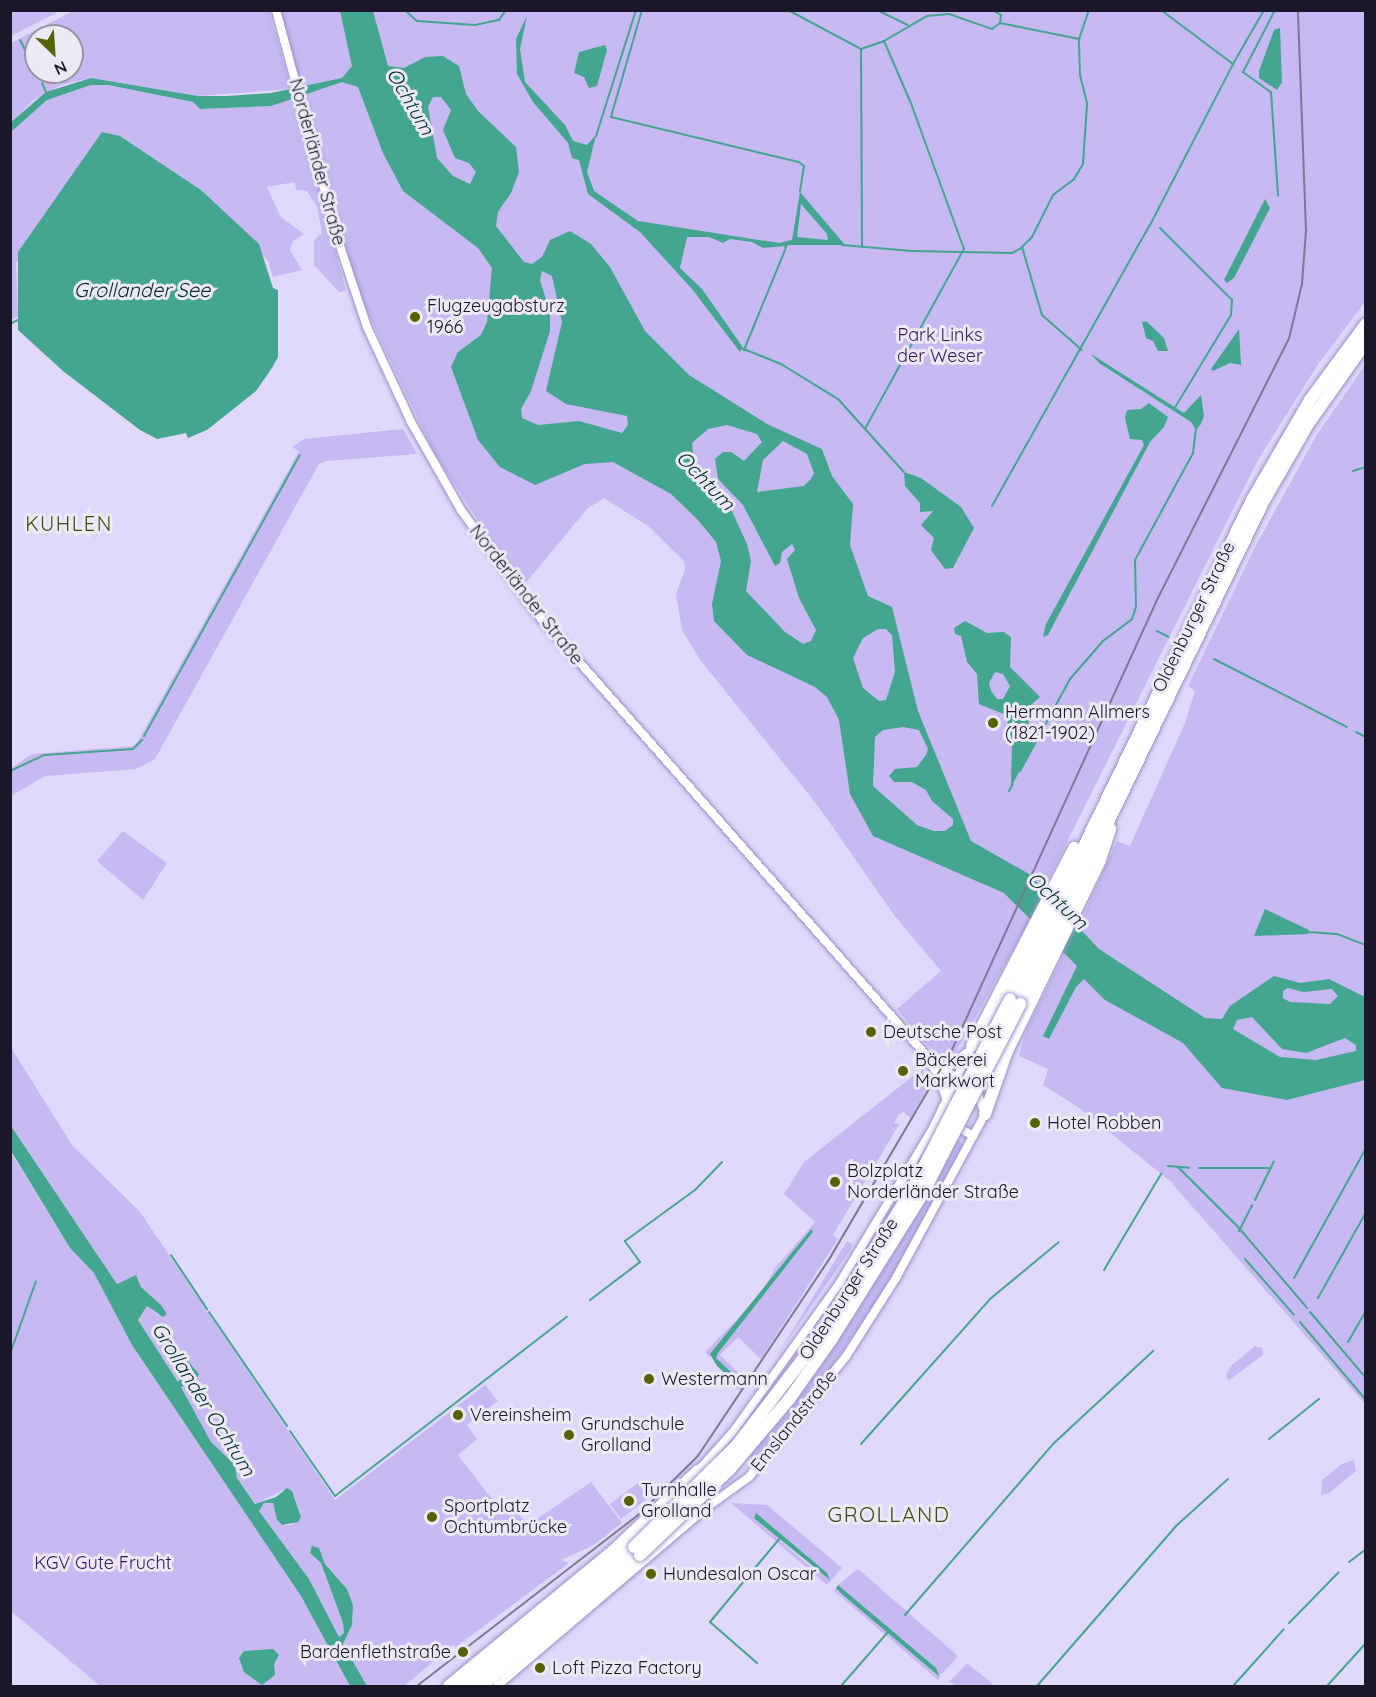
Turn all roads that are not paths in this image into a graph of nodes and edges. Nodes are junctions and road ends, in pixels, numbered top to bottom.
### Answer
1 (276, 10) edge
2 (1365, 324) edge
3 (1365, 342) edge
4 (1103, 819) junction
5 (1064, 901) junction
6 (1045, 940) junction
7 (972, 1046) junction
8 (924, 1053) junction
9 (945, 1070) junction
10 (958, 1080) junction
11 (946, 1103) junction
12 (985, 1114) junction
13 (974, 1136) junction
14 (698, 1471) joint
15 (637, 1551) junction
16 (449, 1686) edge
17 (465, 1686) edge
18 (481, 1686) edge
19 (497, 1686) edge

1 - 8 street, Norderländer Straße
2 - 4 highway, Oldenburger Straße
3 - 4 highway, Oldenburger Straße
4 - 5 highway, Oldenburger Straße
4 - 5 highway
5 - 6 highway, Oldenburger Straße
5 - 6 highway
6 - 7 highway
6 - 12 highway
6 - 15 highway, Oldenburger Straße, bridge
7 - 9 street
7 - 10 street
8 - 9 street, Norderländer Straße
8 - 11 street, Norderländer Straße
9 - 10 street, Norderländer Straße
10 - 11 street
10 - 12 street, Norderländer Straße
11 - 13 street, Norderländer Straße
11 - 14 street
12 - 13 street, Emslandstraße
13 - 19 street, Emslandstraße
14 - 16 highway
15 - 17 highway, Oldenburger Straße
15 - 18 highway, Oldenburger Straße

